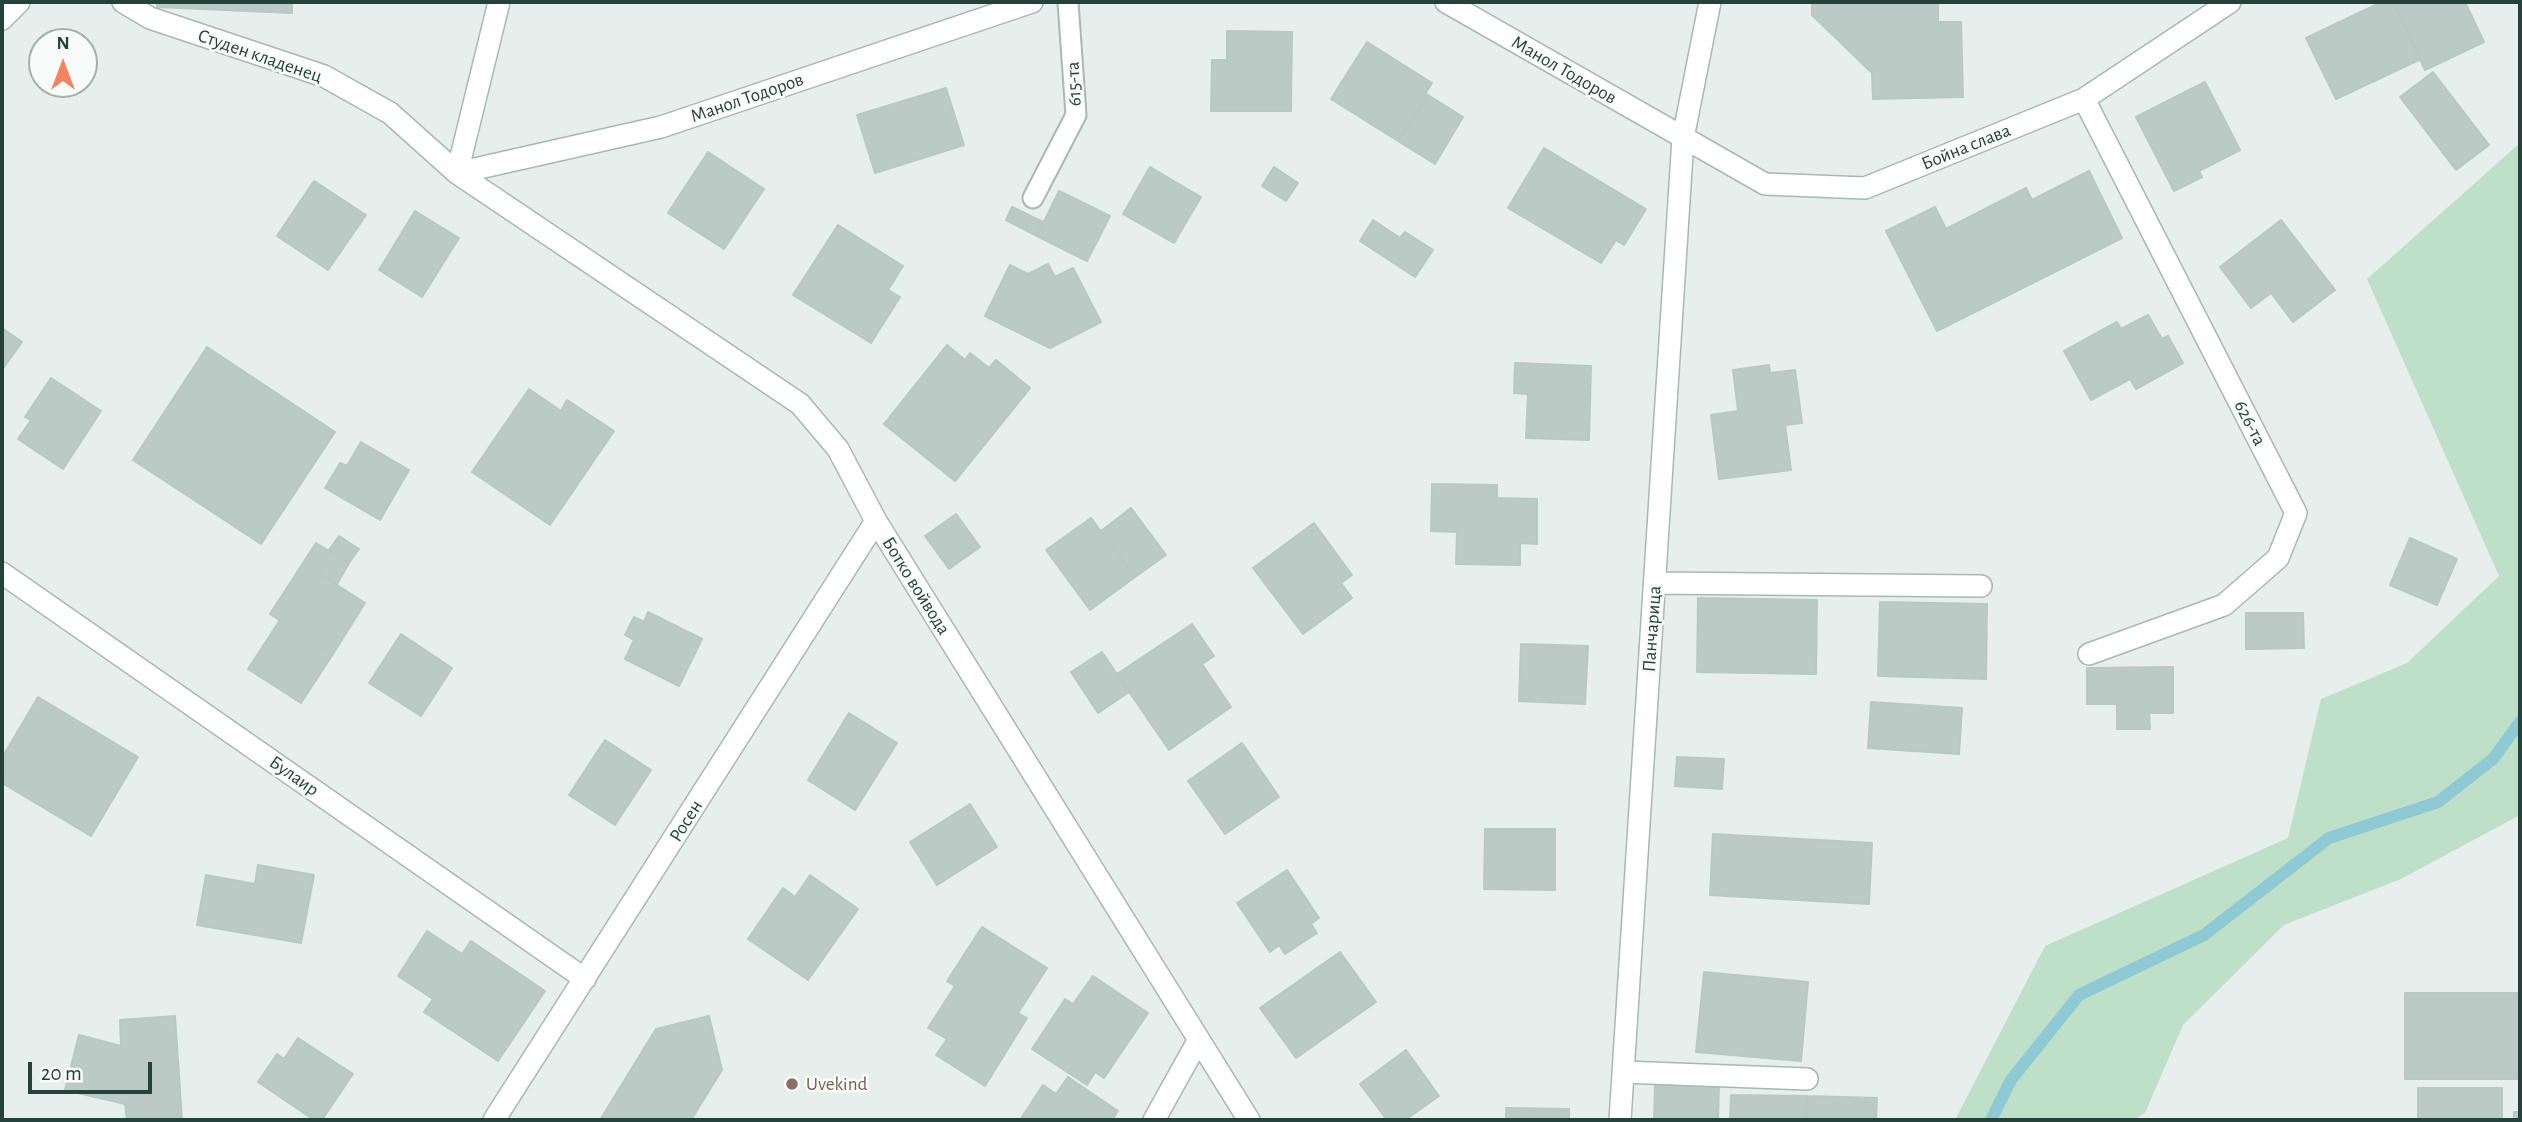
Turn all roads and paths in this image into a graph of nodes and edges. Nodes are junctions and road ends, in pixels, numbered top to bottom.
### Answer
1 (19, 2) edge
2 (123, 2) edge
3 (499, 2) edge
4 (1032, 2) edge
5 (1069, 2) edge
6 (1446, 2) edge
7 (1710, 2) edge
8 (2230, 2) edge
9 (2, 19) edge
10 (2084, 99) junction
11 (1683, 138) junction
12 (457, 173) junction
13 (1033, 198) dead end
14 (876, 521) junction
15 (2, 573) edge
16 (1655, 583) junction
17 (1981, 586) dead end
18 (2089, 654) dead end
19 (585, 979) junction
20 (1198, 1041) junction
21 (1623, 1072) junction
22 (1807, 1079) dead end
23 (494, 1120) edge
24 (1154, 1120) edge
25 (1249, 1120) edge
26 (1620, 1120) edge

1 - 9 street
2 - 12 street, Студен кладенец
3 - 12 street
4 - 12 street, Манол Тодоров
5 - 13 lane, 615-та
6 - 11 street, Манол Тодоров
7 - 11 street, Панчарица
8 - 10 street, Бойна слава
10 - 11 street, Бойна слава
10 - 18 street, 626-та
11 - 16 street, Панчарица
12 - 14 street, Ботко войвода
14 - 19 street, Росен
14 - 20 street, Ботко войвода
15 - 19 street, Булаир
16 - 17 street
16 - 21 street, Панчарица
19 - 23 street, Росен
20 - 24 street
20 - 25 street, Ботко войвода
21 - 22 street
21 - 26 street, Панчарица

